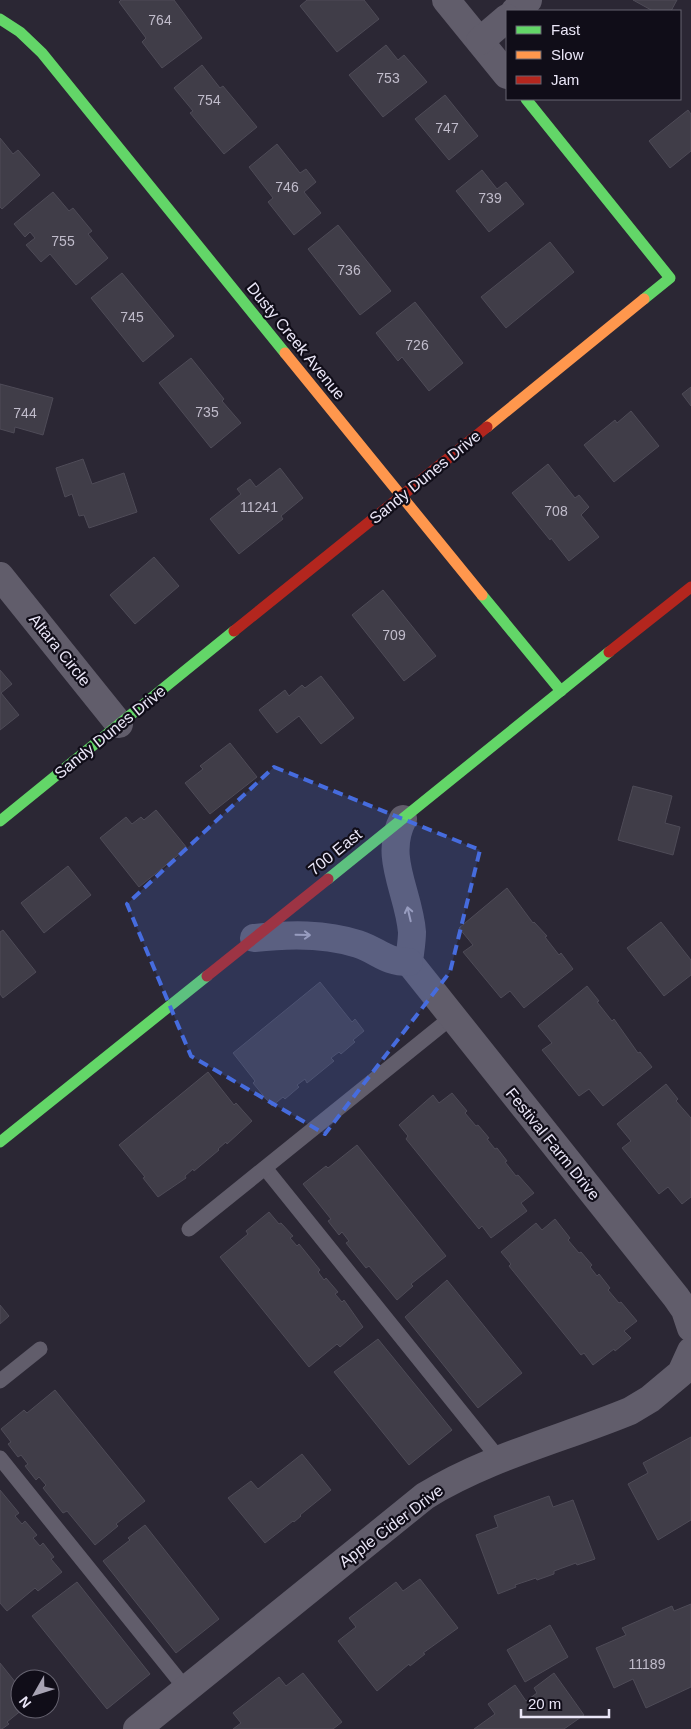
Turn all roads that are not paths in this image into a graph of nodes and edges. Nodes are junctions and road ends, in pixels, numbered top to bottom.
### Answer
1 (446, 0) edge
2 (528, 0) edge
3 (516, 10) edge
4 (0, 19) edge
5 (506, 19) edge
6 (480, 41) junction
7 (506, 74) edge
8 (527, 100) edge
9 (401, 496) junction
10 (0, 576) edge
11 (691, 587) edge
12 (561, 691) junction
13 (119, 724) junction
14 (403, 819) junction
15 (0, 821) edge
16 (254, 938) junction
17 (408, 962) junction
18 (452, 1017) junction
19 (0, 1142) edge
20 (265, 1168) junction
21 (189, 1229) dead end
22 (691, 1328) edge
23 (40, 1349) dead end
24 (691, 1351) edge
25 (0, 1381) edge
26 (0, 1458) edge
27 (500, 1460) junction
28 (186, 1689) junction
29 (137, 1729) edge

1 - 6 street
2 - 3 street
4 - 9 street, Dusty Creek Avenue
5 - 6 street
6 - 7 street
8 - 9 street, Sandy Dunes Drive
9 - 12 street, Dusty Creek Avenue
9 - 13 street, Sandy Dunes Drive
10 - 13 street, Altara Circle
11 - 12 street, 700 East
12 - 14 street, 700 East
13 - 15 street, Sandy Dunes Drive
14 - 16 street, 700 East
17 -> 14 street
16 -> 17 street
16 - 19 street, 700 East
17 - 18 street, Festival Farm Drive
18 - 20 lane
18 - 22 street, Festival Farm Drive
20 - 21 lane
20 - 27 lane
23 - 25 lane
24 - 27 street, Apple Cider Drive
26 - 28 lane
27 - 28 street, Apple Cider Drive
28 - 29 street, Apple Cider Drive

